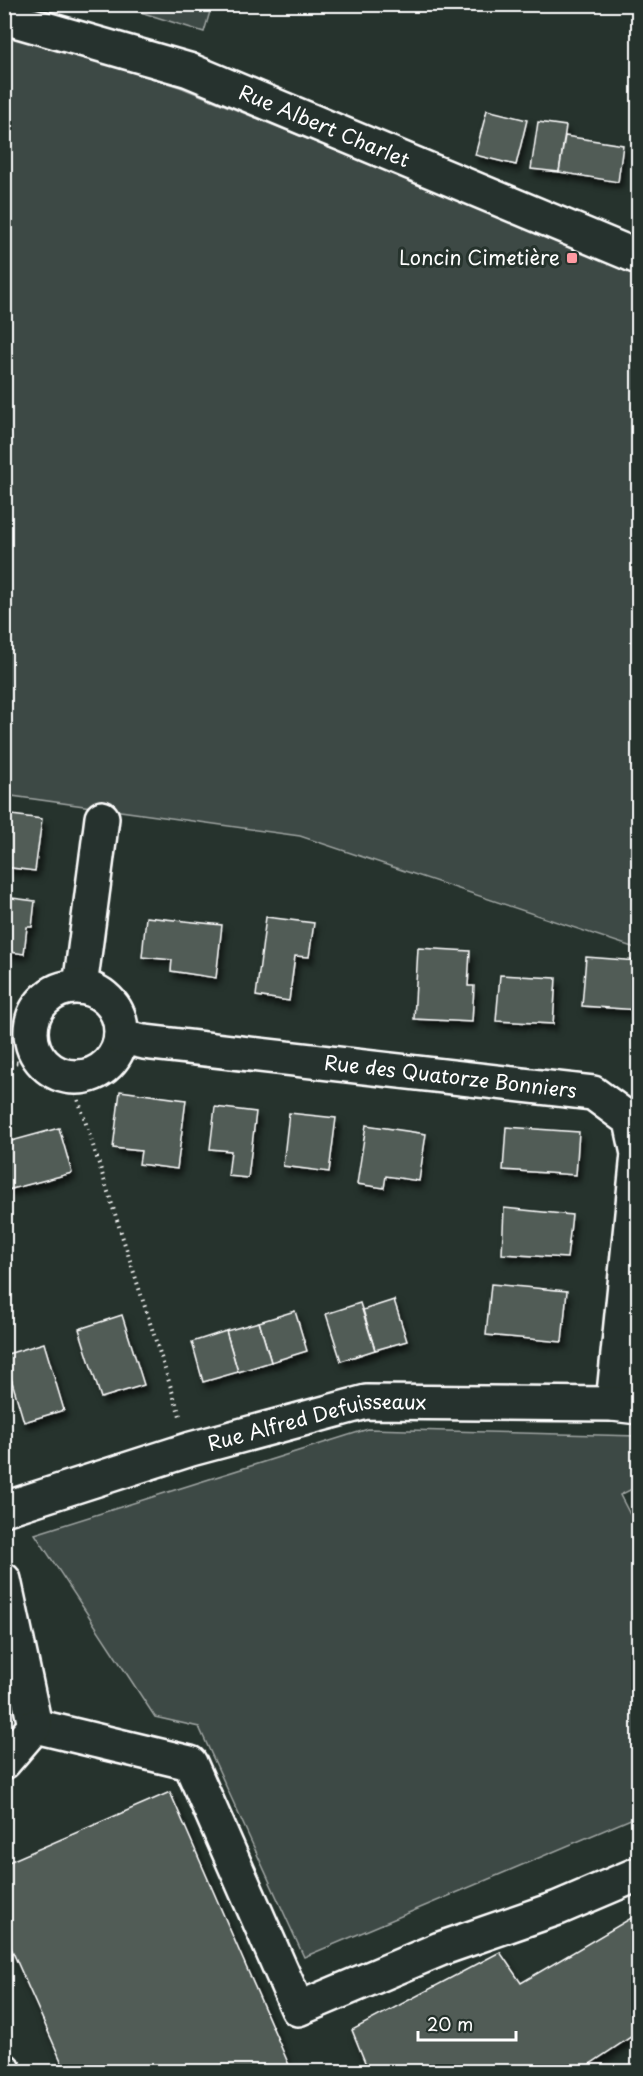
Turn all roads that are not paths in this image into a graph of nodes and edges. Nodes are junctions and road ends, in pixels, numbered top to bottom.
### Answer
1 (4, 17) edge
2 (639, 256) edge
3 (102, 818) dead end
4 (80, 987) junction
5 (121, 1037) junction
6 (626, 1405) edge
7 (4, 1509) edge
8 (4, 1580) edge
9 (36, 1726) junction
10 (4, 1762) edge
11 (639, 1874) edge

1 - 2 street, Rue Albert Charlet
3 - 4 street
4 - 5 street
4 - 5 street
5 - 6 street, Rue des Quatorze Bonniers
6 - 7 street, Rue Alfred Defuisseaux
8 - 9 street
9 - 10 street
9 - 11 street

